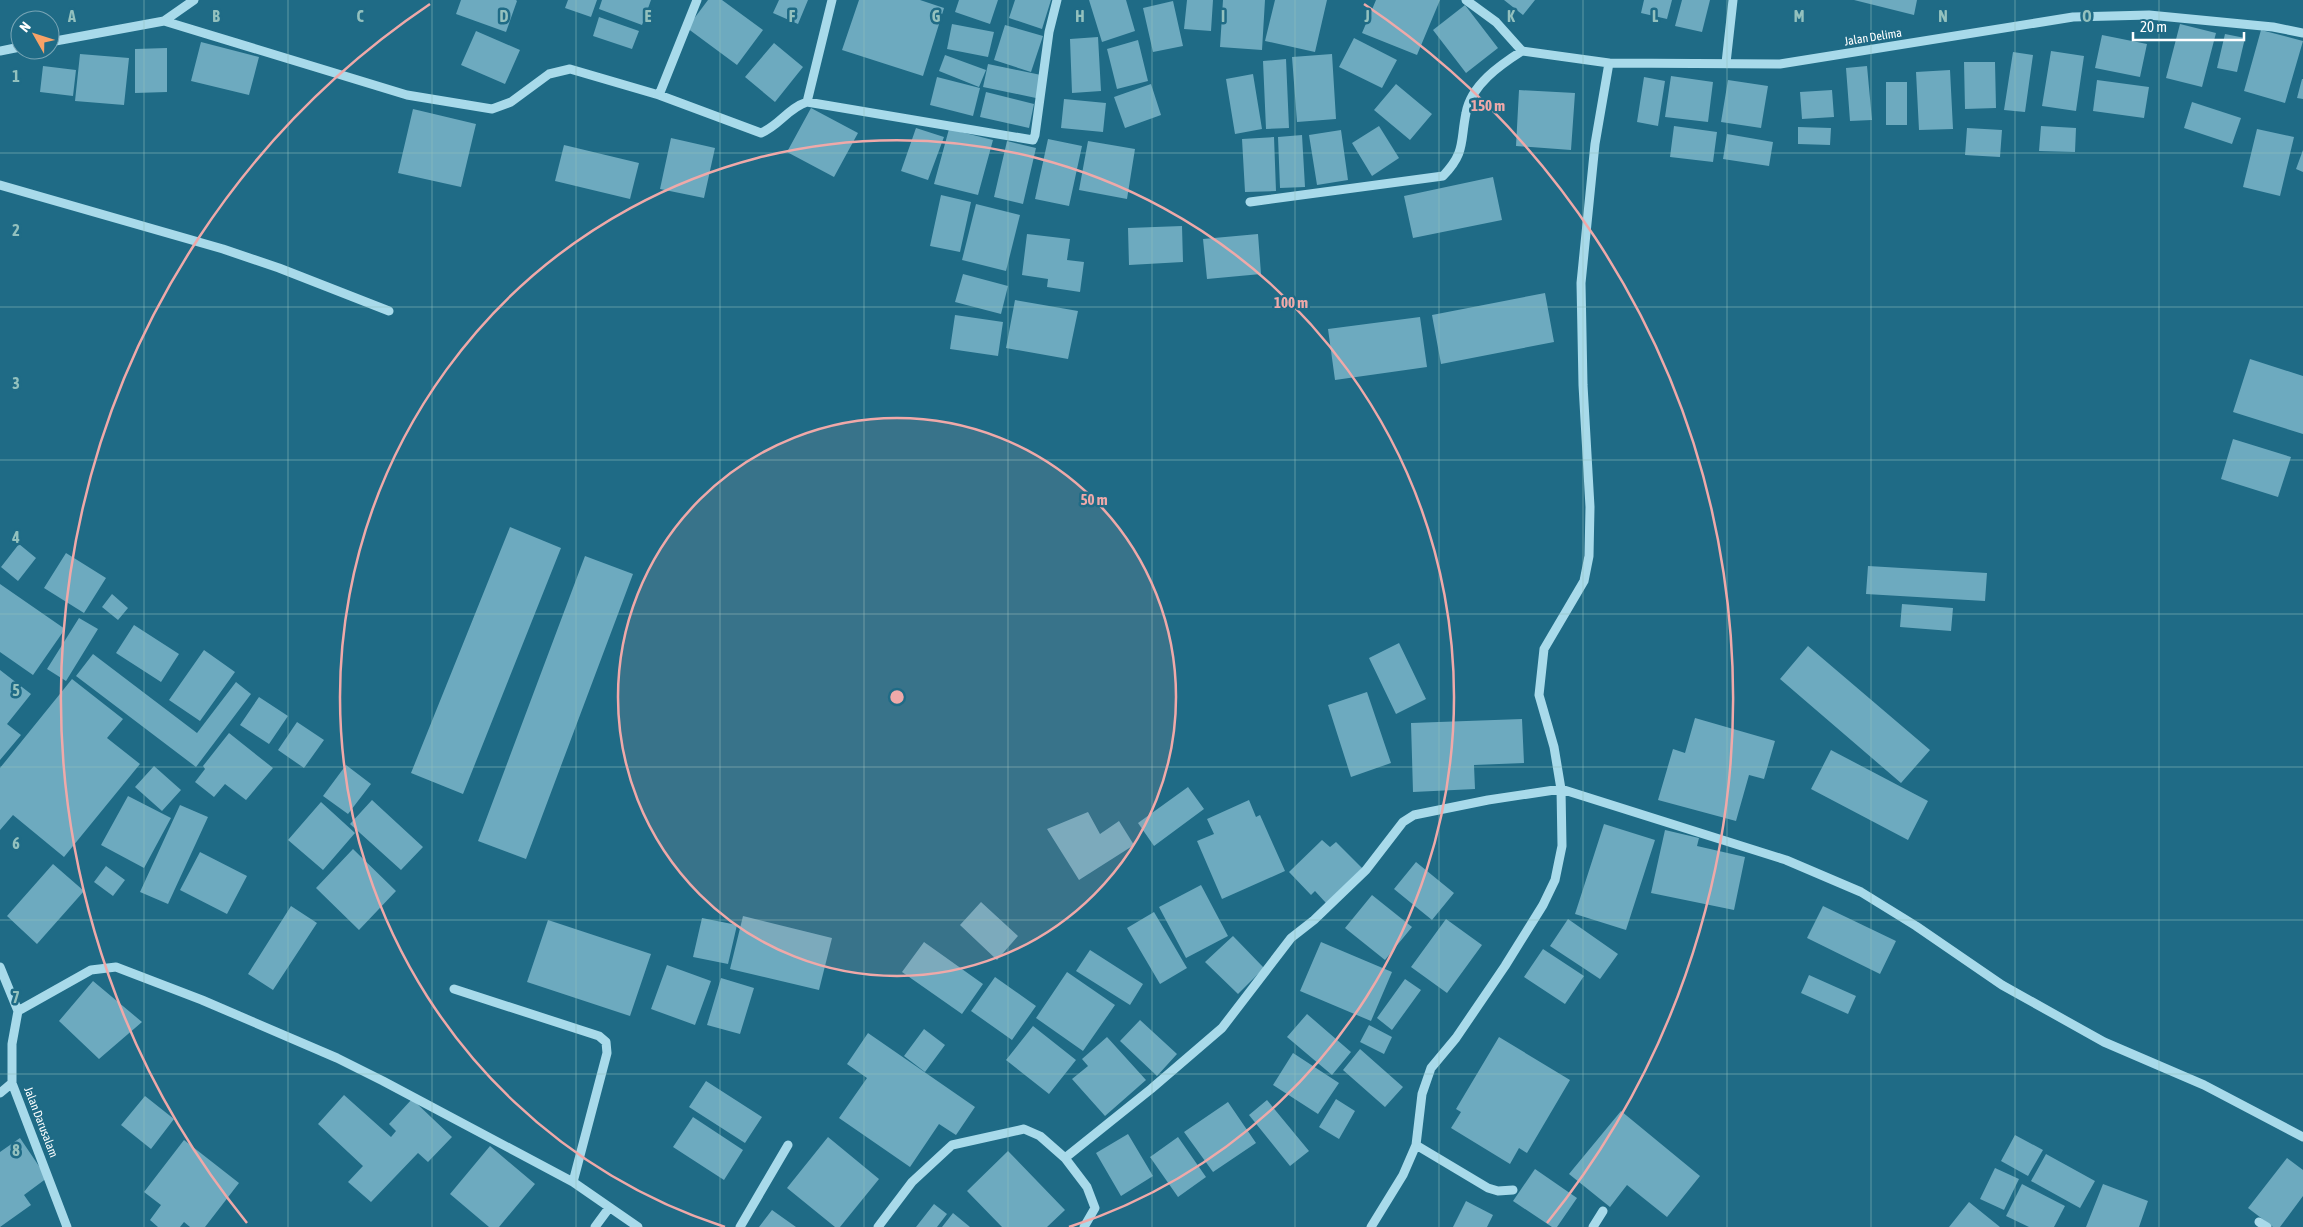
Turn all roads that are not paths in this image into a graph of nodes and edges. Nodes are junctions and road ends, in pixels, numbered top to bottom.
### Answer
1 (194, 0) edge
2 (696, 0) edge
3 (832, 0) edge
4 (1057, 0) edge
5 (1466, 0) edge
6 (1733, 0) edge
7 (164, 21) junction
8 (2303, 33) edge
9 (60, 40) edge
10 (1522, 51) junction
11 (1609, 63) junction
12 (1726, 63) junction
13 (659, 95) junction
14 (807, 102) junction
15 (0, 184) edge
16 (1250, 202) dead end
17 (389, 311) dead end
18 (1561, 789) junction
19 (0, 967) edge
20 (454, 989) dead end
21 (18, 1011) junction
22 (12, 1083) junction
23 (0, 1093) edge
24 (2303, 1137) edge
25 (788, 1145) dead end
26 (1416, 1145) junction
27 (1065, 1158) junction
28 (573, 1182) junction
29 (1513, 1190) dead end
30 (609, 1208) junction
31 (1603, 1212) dead end
32 (66, 1226) edge
33 (595, 1227) edge
34 (638, 1227) edge
35 (740, 1227) edge
36 (878, 1227) edge
37 (1084, 1227) edge
38 (1371, 1227) edge
39 (1593, 1227) edge

1 - 7 street
2 - 13 street
3 - 14 street
4 - 14 street
5 - 10 street
6 - 12 street
7 - 9 street
7 - 13 street
8 - 12 street, Jalan Delima
10 - 11 street, Jalan Delima
10 - 16 street
11 - 12 street, Jalan Delima
11 - 18 street
13 - 14 street
15 - 17 street
18 - 24 street
18 - 26 street
18 - 27 street
19 - 21 street
20 - 28 street
21 - 22 street, Jalan Darusalam
21 - 28 street
22 - 23 street
22 - 32 street, Jalan Darusalam
25 - 35 street
26 - 29 street
26 - 38 street
27 - 36 street
27 - 37 street
28 - 30 street
30 - 33 street
30 - 34 street
31 - 39 street

